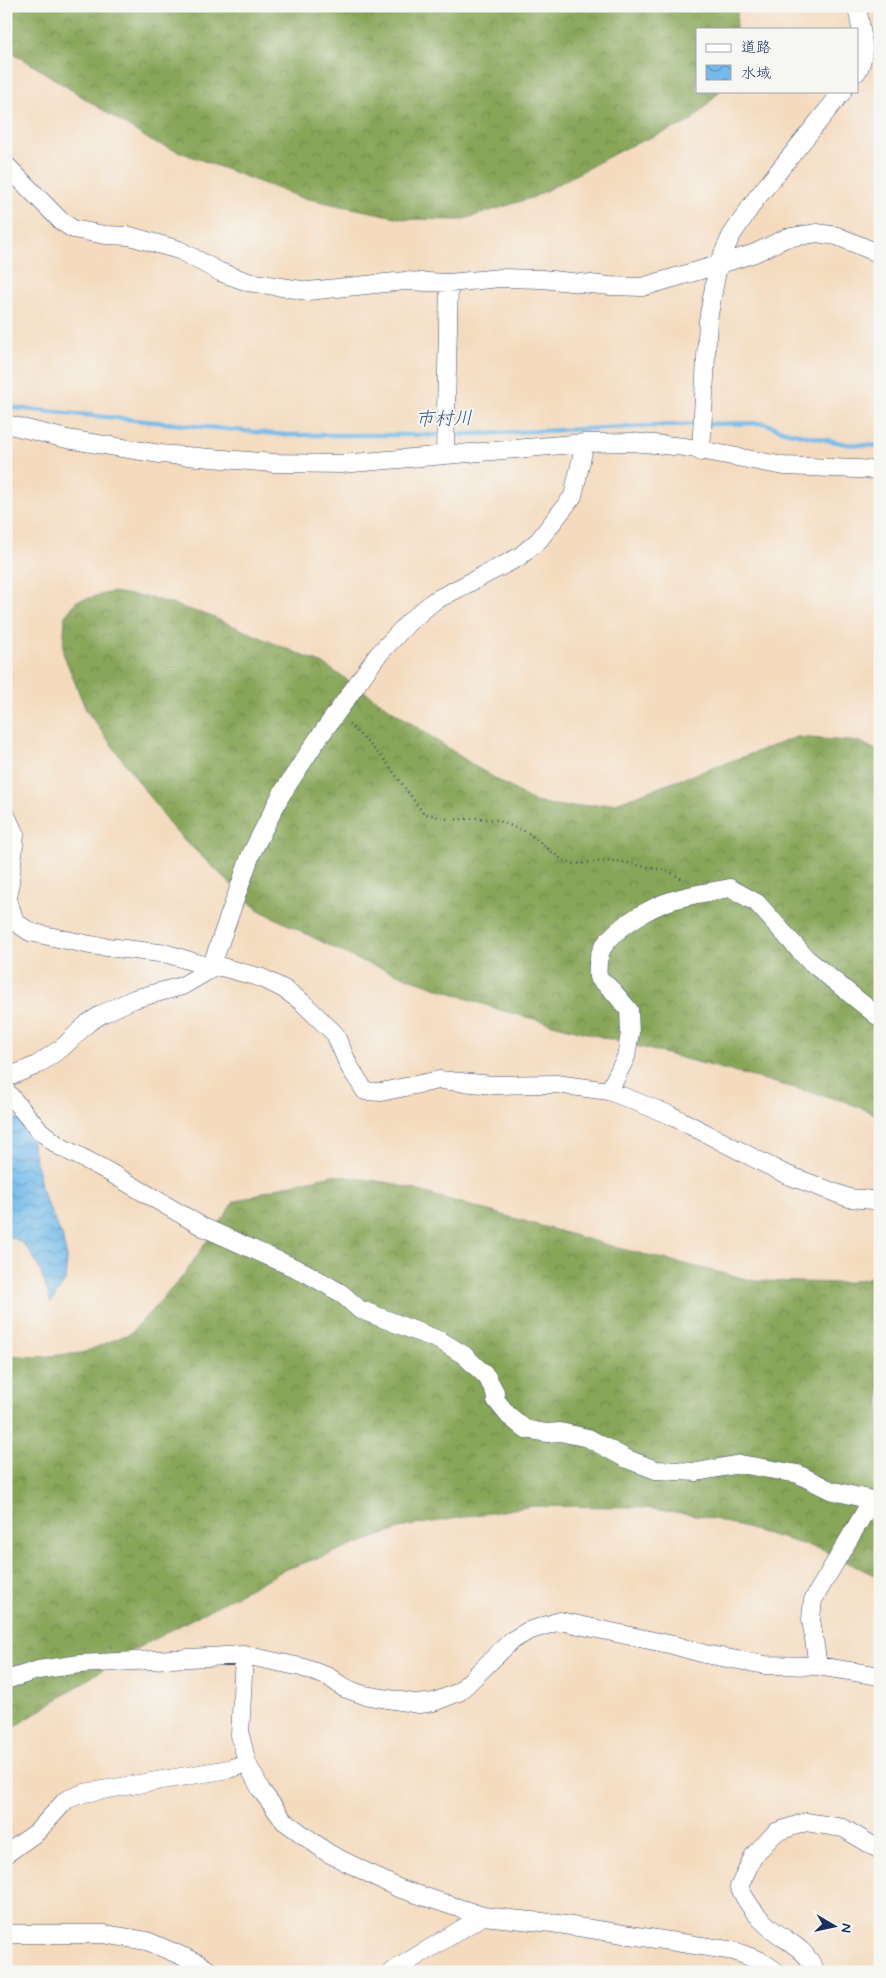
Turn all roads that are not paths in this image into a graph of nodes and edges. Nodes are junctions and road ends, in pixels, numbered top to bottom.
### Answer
1 (857, 6) edge
2 (858, 71) edge
3 (842, 92) edge
4 (6, 165) edge
5 (880, 254) edge
6 (718, 265) junction
7 (449, 283) junction
8 (6, 424) edge
9 (585, 443) junction
10 (700, 452) junction
11 (445, 454) junction
12 (880, 470) edge
13 (6, 815) edge
14 (213, 968) junction
15 (880, 1018) edge
16 (6, 1078) edge
17 (6, 1091) edge
18 (609, 1091) junction
19 (880, 1199) edge
20 (876, 1501) edge
21 (244, 1655) junction
22 (818, 1666) junction
23 (880, 1676) edge
24 (6, 1680) edge
25 (247, 1763) junction
26 (880, 1850) edge
27 (6, 1854) edge
28 (482, 1916) junction
29 (6, 1934) edge
30 (210, 1972) edge
31 (391, 1972) edge
32 (777, 1972) edge
33 (816, 1972) edge

1 - 2 street
3 - 6 street
4 - 7 street
5 - 6 street
6 - 7 street
6 - 10 street
7 - 11 street
8 - 11 street
9 - 10 street
9 - 11 street
9 - 14 street
10 - 12 street
13 - 14 street
14 - 16 street
14 - 18 street
15 - 18 street
17 - 20 street
18 - 19 street
20 - 22 street
21 - 22 street
21 - 24 street
21 - 25 street
22 - 23 street
25 - 27 street
25 - 28 street
26 - 33 street
28 - 31 street
28 - 32 street
29 - 30 street

